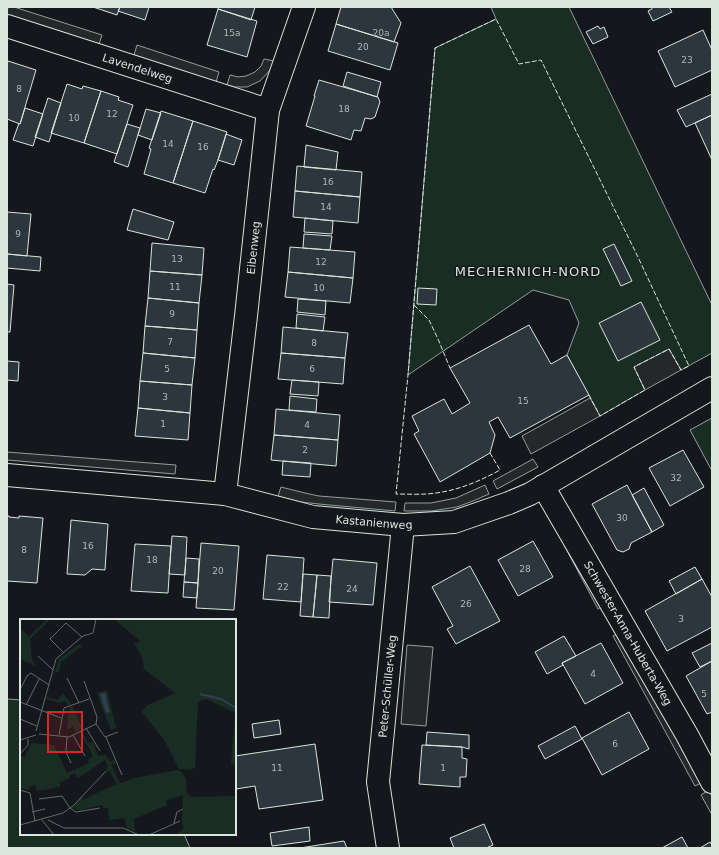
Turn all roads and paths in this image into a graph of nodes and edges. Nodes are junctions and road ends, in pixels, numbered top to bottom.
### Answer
1 (304, 7) edge
2 (7, 26) edge
3 (268, 110) junction
4 (712, 388) edge
5 (7, 475) edge
6 (543, 486) junction
7 (225, 494) junction
8 (403, 524) junction
9 (712, 782) edge
10 (388, 848) edge

1 - 3 street, Eibenweg
2 - 3 street, Lavendelweg
3 - 7 street, Eibenweg
4 - 6 street, Kastanienweg
5 - 7 street, Kastanienweg
6 - 8 street, Kastanienweg
6 - 9 street, Schwester-Anna-Huberta-Weg
7 - 8 street, Kastanienweg
8 - 10 street, Peter-Schüller-Weg

